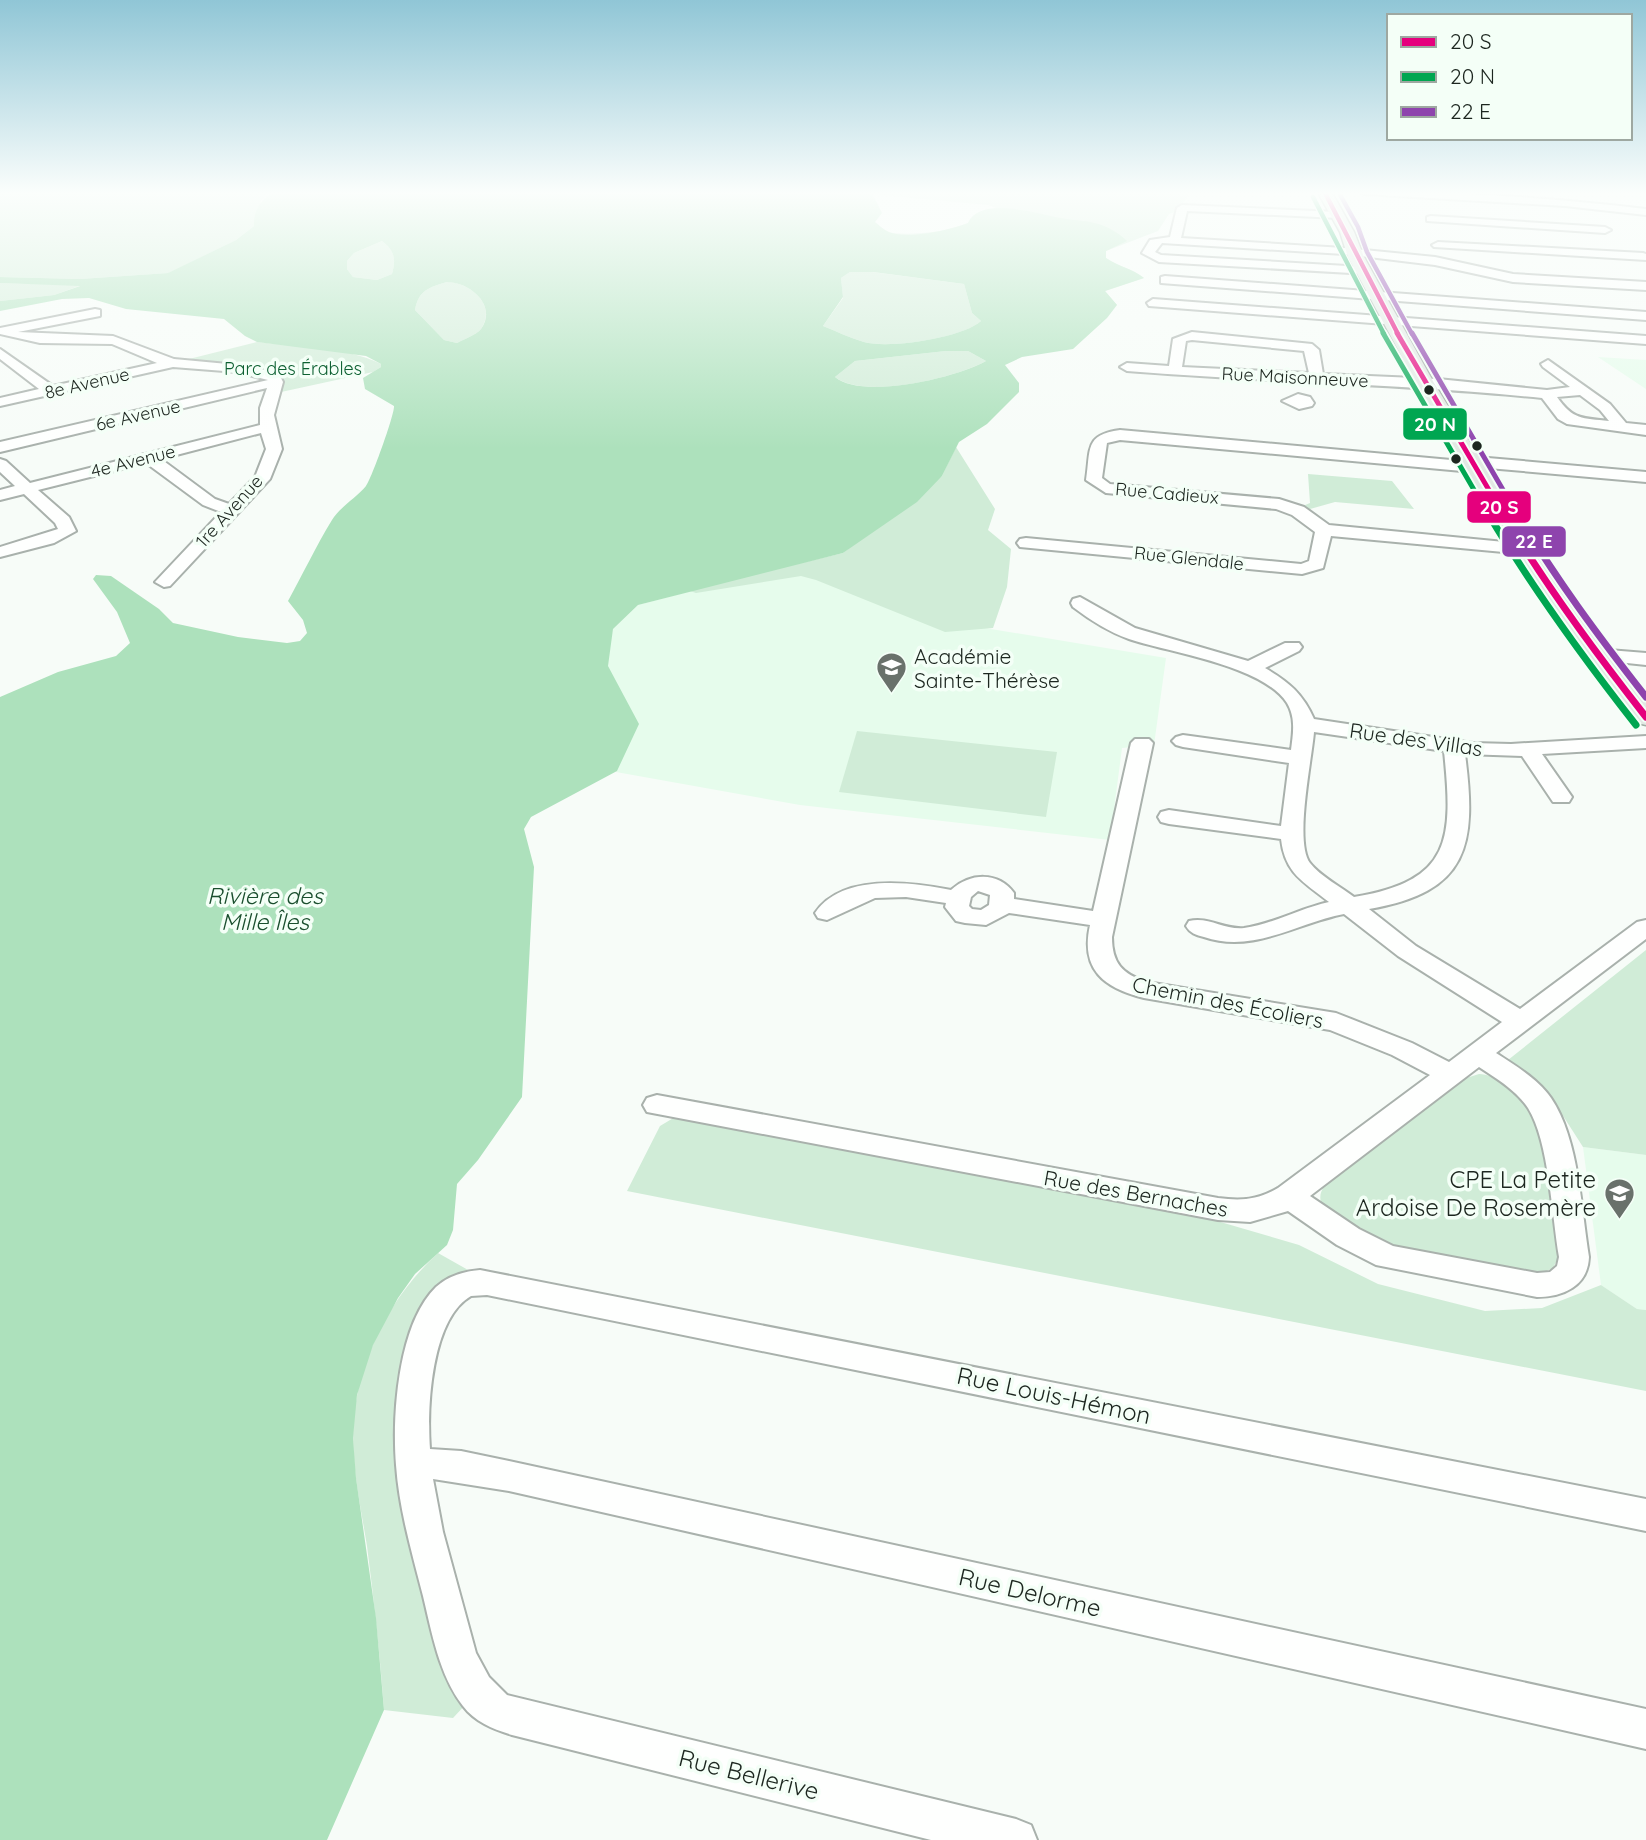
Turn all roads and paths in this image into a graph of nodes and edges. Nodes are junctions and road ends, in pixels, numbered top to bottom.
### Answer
1 (1367, 277) edge
2 (1508, 277) edge
3 (1165, 280) dead end
4 (1646, 286) edge
5 (1378, 297) junction
6 (1153, 303) dead end
7 (95, 313) dead end
8 (1646, 316) edge
9 (1391, 322) junction
10 (1, 331) edge
11 (1646, 340) edge
12 (0, 352) edge
13 (173, 363) junction
14 (1548, 364) dead end
15 (1127, 367) dead end
16 (1175, 370) junction
17 (1300, 378) junction
18 (1317, 378) junction
19 (276, 382) junction
20 (1425, 383) junction
21 (1583, 390) junction
22 (51, 391) junction
23 (1547, 394) junction
24 (1299, 398) dead end
25 (0, 402) edge
26 (265, 428) junction
27 (1622, 428) junction
28 (1646, 430) edge
29 (0, 447) edge
30 (148, 457) junction
31 (0, 464) edge
32 (1474, 464) junction
33 (1646, 477) edge
34 (26, 488) junction
35 (0, 495) edge
36 (232, 511) junction
37 (1324, 530) junction
38 (1026, 543) dead end
39 (1525, 549) junction
40 (0, 552) edge
41 (164, 582) dead end
42 (1080, 603) dead end
43 (1292, 647) dead end
44 (1596, 655) junction
45 (1646, 659) edge
46 (1250, 668) junction
47 (1646, 717) edge
48 (1304, 724) junction
49 (1183, 741) dead end
50 (1646, 742) edge
51 (1142, 743) dead end
52 (1454, 747) junction
53 (1528, 749) junction
54 (1299, 758) junction
55 (1560, 797) dead end
56 (1169, 817) dead end
57 (1293, 834) junction
58 (1349, 907) junction
59 (827, 913) dead end
60 (1103, 920) junction
61 (1198, 926) dead end
62 (1646, 928) edge
63 (1646, 938) edge
64 (1618, 946) junction
65 (1520, 1021) junction
66 (1478, 1054) junction
67 (1450, 1074) junction
68 (657, 1105) dead end
69 (1289, 1196) junction
70 (414, 1466) junction
71 (1646, 1516) edge
72 (1646, 1729) edge
73 (1016, 1840) edge

1 - 5 main road
2 - 4 street
3 - 5 street
5 - 8 street
5 - 9 main road
6 - 9 street
7 - 10 street
9 - 11 street
9 - 20 main road
10 - 13 street
12 - 22 street
13 - 19 street
13 - 22 street, 8e Avenue
14 - 21 street
15 - 16 street, Rue Maisonneuve
16 - 17 street, Rue Maisonneuve
16 - 18 street
17 - 18 street, Rue Maisonneuve
17 - 24 street
18 - 20 street, Rue Maisonneuve
19 - 26 street, 1re Avenue
19 - 29 street, 6e Avenue
20 - 23 street, Rue Maisonneuve
20 - 32 main road
21 - 23 street, Rue Maisonneuve
21 - 27 street
22 - 25 street, 8e Avenue
23 - 27 street
26 - 30 street, 4e Avenue
26 - 36 street, 1re Avenue
27 - 28 street
30 - 34 street, 4e Avenue
30 - 36 street
31 - 34 street
32 - 33 street
32 - 37 street, Rue Cadieux
32 - 39 main road
34 - 35 street, 4e Avenue
34 - 40 street
36 - 41 street, 1re Avenue
37 - 38 street, Rue Glendale
37 - 39 street, Rue Cadieux
39 - 44 main road
42 - 46 street
43 - 46 street
44 - 45 street
44 - 47 main road
46 - 48 street
48 - 52 street, Rue des Villas
48 - 54 street
49 - 54 street
50 - 53 street, Rue des Villas
51 - 60 street, Chemin des Écoliers
52 - 53 street, Rue des Villas
52 - 58 street
53 - 55 street
54 - 57 street
56 - 57 street
57 - 58 street
58 - 61 street
58 - 65 street
59 - 60 street
60 - 67 street, Chemin des Écoliers
62 - 64 street, Rue des Bernaches
63 - 64 street, Rue des Bernaches
64 - 65 street, Rue des Bernaches
65 - 66 street, Rue des Bernaches
66 - 67 street, Rue des Bernaches
66 - 69 street
67 - 69 street, Rue des Bernaches
68 - 69 street, Rue des Bernaches
70 - 71 street, Rue Louis-Hémon
70 - 72 street, Rue Delorme
70 - 73 street, Rue Bellerive

